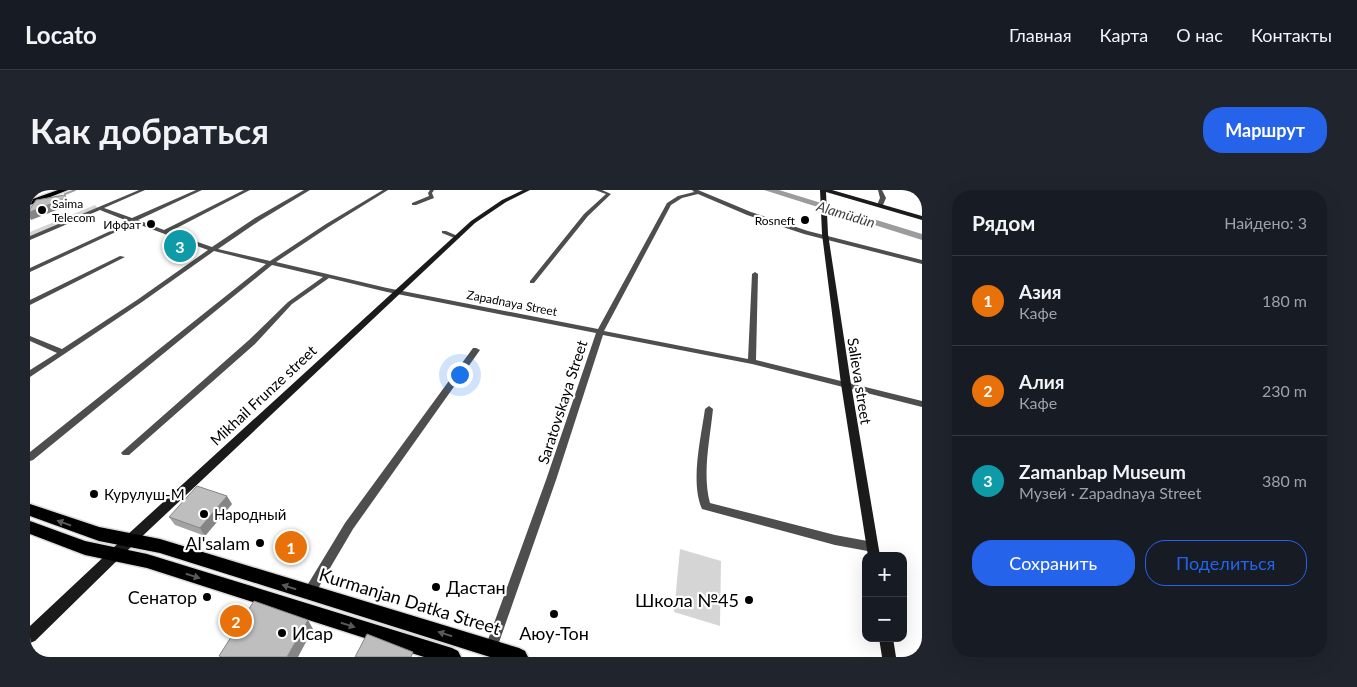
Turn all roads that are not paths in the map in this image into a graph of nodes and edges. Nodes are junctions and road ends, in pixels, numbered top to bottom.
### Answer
1 (52, 190) edge
2 (65, 190) edge
3 (143, 190) edge
4 (200, 190) edge
5 (248, 190) edge
6 (308, 190) edge
7 (386, 190) edge
8 (432, 190) edge
9 (527, 190) edge
10 (597, 190) edge
11 (824, 190) edge
12 (880, 190) edge
13 (696, 191) edge
14 (30, 198) edge
15 (30, 203) edge
16 (414, 204) dead end
17 (880, 205) junction
18 (101, 209) junction
19 (922, 218) edge
20 (135, 221) junction
21 (164, 232) junction
22 (444, 232) dead end
23 (457, 236) junction
24 (30, 238) edge
25 (826, 238) junction
26 (211, 249) junction
27 (122, 257) dead end
28 (922, 262) edge
29 (271, 263) junction
30 (30, 270) edge
31 (755, 274) dead end
32 (328, 276) junction
33 (532, 282) dead end
34 (398, 292) junction
35 (30, 303) edge
36 (600, 332) junction
37 (30, 338) edge
38 (476, 350) dead end
39 (62, 352) junction
40 (752, 362) junction
41 (30, 374) edge
42 (846, 384) junction
43 (922, 404) edge
44 (709, 409) dead end
45 (126, 453) dead end
46 (30, 458) edge
47 (30, 510) edge
48 (30, 527) edge
49 (130, 540) junction
50 (874, 551) edge
51 (115, 554) junction
52 (309, 593) junction
53 (30, 636) edge
54 (887, 642) edge
55 (491, 648) junction
56 (448, 656) edge
57 (519, 657) edge
58 (889, 657) edge

1 - 14 main road
2 - 15 main road
3 - 18 street
4 - 20 street
5 - 21 street
6 - 26 street
7 - 29 street
8 - 16 street
9 - 23 main road, Mikhail Frunze street
10 - 33 street
11 - 17 main road
11 - 25 main road, Salieva street
12 - 17 street
13 - 25 street
13 - 36 street, Saratovskaya Street
17 - 19 main road
18 - 20 street, Zapadnaya Street
18 - 24 street
20 - 21 street, Zapadnaya Street
20 - 30 street
21 - 26 street, Zapadnaya Street
22 - 23 street
23 - 34 main road, Mikhail Frunze street
25 - 28 street
25 - 42 main road, Salieva street
26 - 29 street, Zapadnaya Street
26 - 39 street
27 - 35 street
29 - 32 street, Zapadnaya Street
29 - 46 street
31 - 40 street
32 - 34 street, Zapadnaya Street
32 - 45 street
34 - 36 street, Zapadnaya Street
34 - 49 main road, Mikhail Frunze street
36 - 40 street, Zapadnaya Street
36 - 55 street, Saratovskaya Street
37 - 39 street
38 - 52 street
39 - 41 street
40 - 42 street, Zapadnaya Street
42 - 43 street, Zapadnaya Street
42 - 50 main road, Salieva street
44 - 50 street
49 -> 47 main road, Kurmanjan Datka Street
48 - 51 main road
49 - 51 main road, Mikhail Frunze street
52 -> 49 main road, Kurmanjan Datka Street
51 - 53 main road, Mikhail Frunze street
51 -> 56 main road
55 -> 52 main road, Kurmanjan Datka Street
54 - 58 main road
55 - 57 main road, Kurmanjan Datka Street

